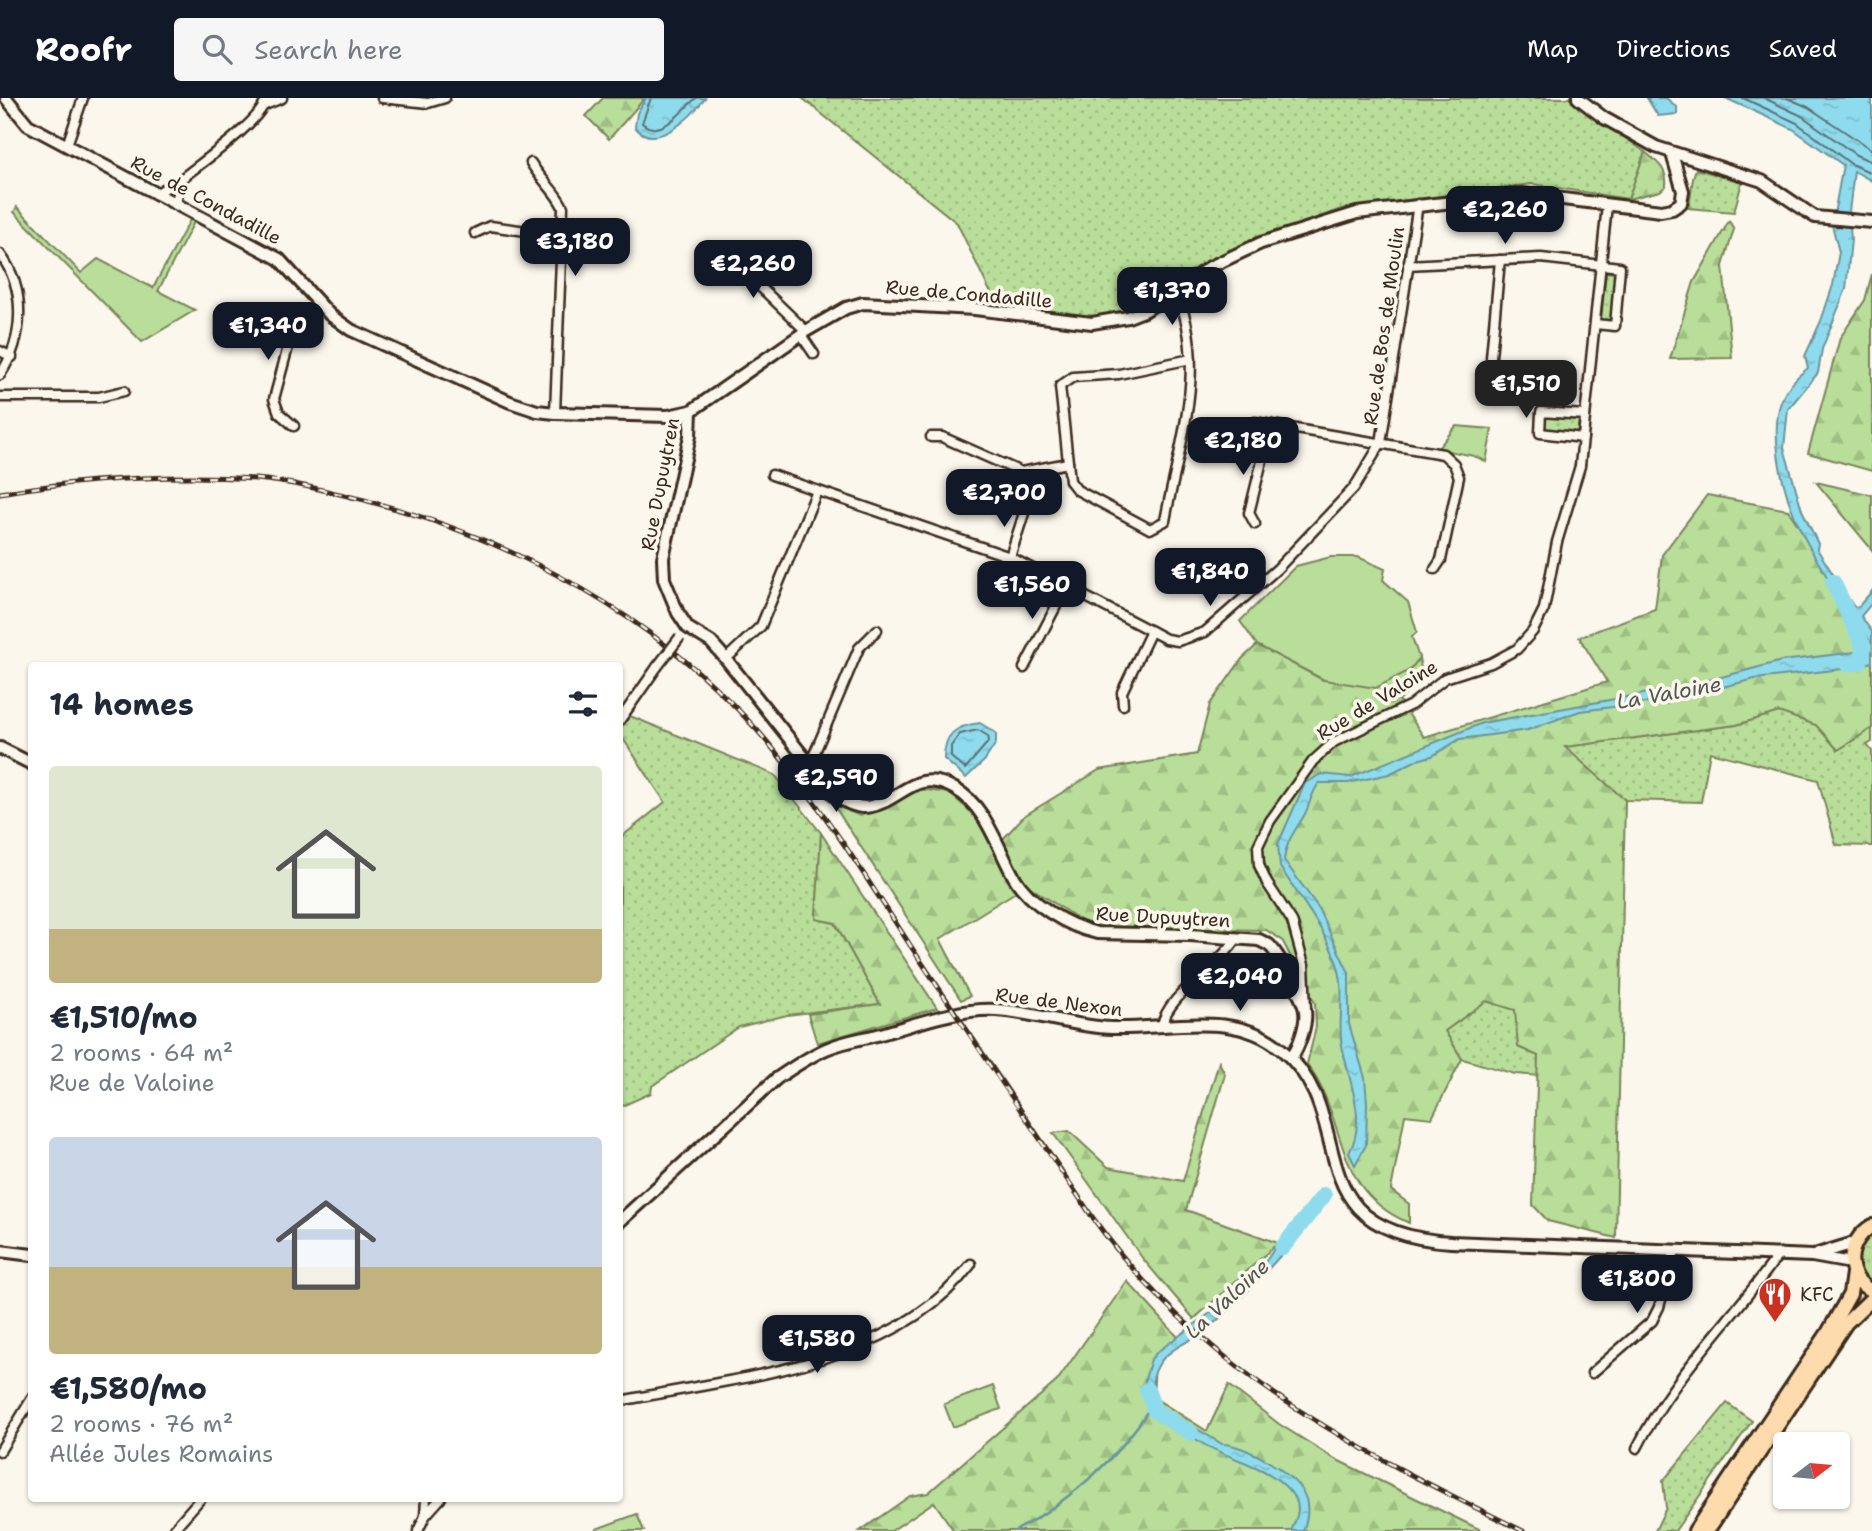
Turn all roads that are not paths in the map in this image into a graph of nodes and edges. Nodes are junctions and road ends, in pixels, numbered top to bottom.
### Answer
1 (6, 98) edge
2 (83, 98) edge
3 (282, 98) edge
4 (382, 98) edge
5 (445, 98) edge
6 (1578, 98) edge
7 (266, 101) edge
8 (67, 145) junction
9 (1672, 154) junction
10 (531, 163) dead end
11 (180, 180) junction
12 (155, 194) junction
13 (176, 205) junction
14 (1418, 205) junction
15 (1607, 205) junction
16 (1872, 222) edge
17 (475, 233) dead end
18 (562, 236) junction
19 (720, 248) dead end
20 (0, 254) edge
21 (1500, 260) junction
22 (1600, 264) junction
23 (1408, 265) junction
24 (1175, 291) junction
25 (318, 303) junction
26 (1595, 324) junction
27 (804, 333) junction
28 (0, 351) edge
29 (814, 354) dead end
30 (12, 357) junction
31 (1491, 358) dead end
32 (1191, 359) junction
33 (0, 375) edge
34 (124, 391) dead end
35 (0, 397) edge
36 (691, 411) junction
37 (555, 413) junction
38 (1585, 415) junction
39 (1255, 422) dead end
40 (1271, 425) junction
41 (293, 426) dead end
42 (931, 437) dead end
43 (1583, 438) junction
44 (1381, 443) junction
45 (1068, 463) junction
46 (772, 475) dead end
47 (817, 491) junction
48 (1025, 510) dead end
49 (1255, 524) dead end
50 (1010, 557) junction
51 (1435, 569) dead end
52 (1066, 587) junction
53 (688, 628) junction
54 (877, 629) dead end
55 (1151, 631) junction
56 (726, 659) junction
57 (1024, 668) dead end
58 (1123, 705) dead end
59 (623, 716) edge
60 (0, 748) edge
61 (28, 762) edge
62 (810, 764) junction
63 (1237, 938) junction
64 (1306, 1009) junction
65 (1162, 1027) junction
66 (1291, 1058) junction
67 (624, 1217) edge
68 (1872, 1226) edge
69 (1854, 1243) junction
70 (1675, 1250) junction
71 (0, 1251) edge
72 (28, 1254) edge
73 (1779, 1254) junction
74 (1812, 1256) junction
75 (971, 1264) dead end
76 (1852, 1268) junction
77 (1872, 1291) edge
78 (1872, 1298) edge
79 (1592, 1373) dead end
80 (623, 1400) edge
81 (28, 1405) edge
82 (1637, 1448) dead end
83 (0, 1451) edge
84 (197, 1502) edge
85 (426, 1502) edge
86 (437, 1502) edge
87 (425, 1516) junction
88 (172, 1531) edge
89 (418, 1531) edge
90 (1695, 1531) edge
91 (1707, 1531) edge

1 - 8 street, Rue de Condadille
2 - 8 street
3 - 7 street
4 - 5 street
6 - 9 street
7 - 11 street
8 - 12 street, Rue de Condadille
9 - 15 street, Rue de Condadille
9 - 16 street
10 - 18 street
11 - 12 street
11 - 13 street
12 - 13 street, Rue de Condadille
13 - 25 street, Rue de Condadille
14 - 15 street, Rue de Condadille
14 - 23 street, Rue de Bos de Moulin
14 - 24 street, Rue de Condadille
15 - 22 street, Rue de Valoine
17 - 18 street
18 - 37 street
19 - 27 street
20 - 30 street
21 - 22 street
21 - 23 street
21 - 31 street
22 - 26 street, Rue de Valoine
22 - 26 street
23 - 44 street, Rue de Bos de Moulin
24 - 27 street, Rue de Condadille
24 - 32 street
25 - 37 street, Rue de Condadille
25 - 41 street
26 - 38 street, Rue de Valoine
27 - 29 street
27 - 36 street, Rue de Condadille
28 - 30 street
30 - 33 street
32 - 45 street
32 - 45 street
34 - 35 street
36 - 37 street, Rue de Condadille
36 - 53 street, Rue Dupuytren
38 - 43 street, Rue de Valoine
38 - 43 street
39 - 40 street
40 - 44 street
40 - 49 street
42 - 45 street
43 - 64 street, Rue de Valoine
44 - 51 street
44 - 55 street, Rue de Bos de Moulin
46 - 47 street, Rue de Bos de Moulin
47 - 50 street, Rue de Bos de Moulin
47 - 56 street
48 - 50 street
50 - 52 street, Rue de Bos de Moulin
52 - 55 street, Rue de Bos de Moulin
52 - 57 street
53 - 56 street, Rue Dupuytren
53 - 59 street, bridge
54 - 62 street
55 - 58 street
56 - 62 street, Rue Dupuytren
60 - 61 street
62 - 63 street, Rue Dupuytren
63 - 64 street, Rue Dupuytren
63 - 65 street
64 - 66 street, Rue de Valoine
65 - 66 street, Rue de Nexon
65 - 67 street, Rue de Nexon
66 - 70 street, Rue de Nexon
68 - 69 main road
69 - 74 street, Rue de Nexon
69 - 76 main road
70 - 73 street, Rue de Nexon
70 - 79 street
71 - 72 street
73 - 74 street, Rue de Nexon
73 - 82 street
74 - 76 street, Rue de Nexon
75 - 80 street
76 - 77 main road
76 - 90 main road
78 - 91 main road
81 - 83 street
84 - 88 street
85 - 87 street
86 - 87 street
87 - 89 street

